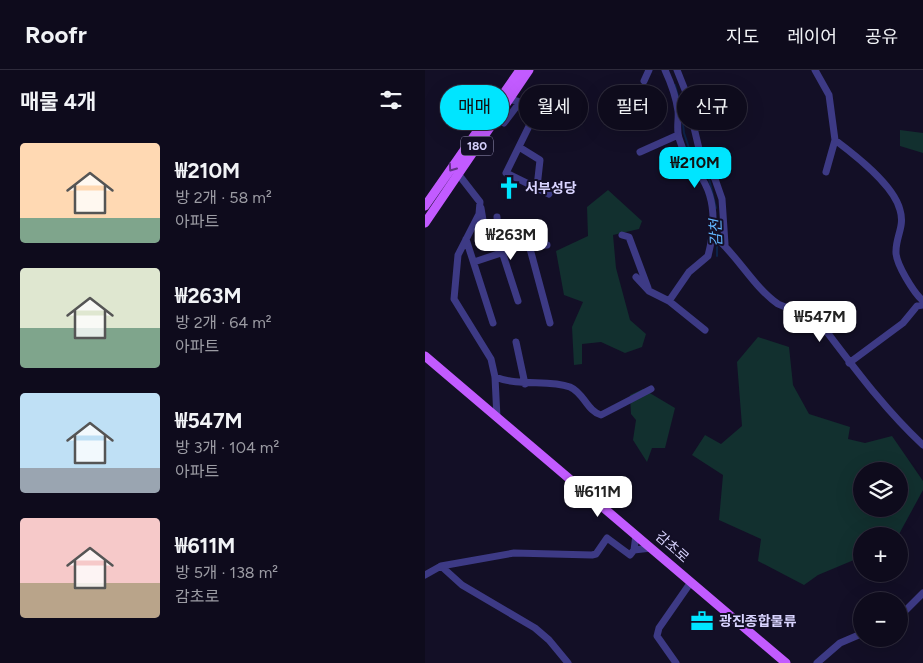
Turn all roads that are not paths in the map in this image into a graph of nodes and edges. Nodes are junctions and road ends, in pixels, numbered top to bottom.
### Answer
1 (519, 70) edge
2 (529, 70) edge
3 (649, 70) edge
4 (665, 70) edge
5 (677, 70) edge
6 (815, 70) edge
7 (644, 81) dead end
8 (509, 99) joint
9 (519, 102) joint
10 (509, 116) edge
11 (489, 130) edge
12 (527, 130) edge
13 (678, 136) junction
14 (835, 140) junction
15 (519, 147) junction
16 (640, 152) dead end
17 (826, 172) dead end
18 (459, 175) junction
19 (537, 187) junction
20 (549, 194) dead end
21 (480, 205) junction
22 (425, 206) edge
23 (497, 217) dead end
24 (425, 223) edge
25 (496, 233) junction
26 (622, 235) dead end
27 (713, 235) junction
28 (466, 239) junction
29 (723, 243) junction
30 (529, 245) junction
31 (547, 245) dead end
32 (504, 252) junction
33 (474, 262) junction
34 (636, 277) dead end
35 (649, 291) junction
36 (518, 301) dead end
37 (669, 302) junction
38 (923, 303) edge
39 (493, 323) dead end
40 (550, 323) dead end
41 (705, 330) dead end
42 (516, 342) dead end
43 (425, 356) edge
44 (849, 363) junction
45 (495, 377) junction
46 (525, 384) junction
47 (651, 389) dead end
48 (497, 418) junction
49 (923, 445) edge
50 (636, 535) junction
51 (651, 548) junction
52 (634, 550) junction
53 (441, 566) junction
54 (425, 575) edge
55 (691, 582) junction
56 (923, 593) edge
57 (908, 608) edge
58 (853, 637) edge
59 (568, 663) edge
60 (676, 663) edge
61 (785, 663) edge
62 (817, 663) edge

1 -> 22 main road, 180
2 - 8 main road, 180
3 - 7 street
4 - 13 street
5 - 29 street
6 - 14 street
8 - 9 street
9 - 10 street
11 - 18 main road, 180
12 - 15 street
13 - 16 street
13 - 27 street
14 - 17 street
14 - 38 street
15 - 19 street
15 - 19 street
18 - 21 street
18 - 24 main road, 180
19 - 20 street
21 - 25 street
21 - 28 street
23 - 25 street
25 - 32 street
26 - 35 street
27 - 29 street
27 - 37 street
28 - 33 street
28 - 45 street
29 - 44 street
30 - 31 street
30 - 32 street
30 - 40 street
32 - 33 street
32 - 36 street
33 - 39 street
34 - 35 street
35 - 37 street
37 - 41 street
38 - 44 street
42 - 46 street
43 - 48 main road, 감초로
44 - 49 street
45 - 46 street
45 - 48 street
46 - 47 street
48 - 50 main road, 감초로
50 - 51 main road, 감초로
50 - 52 street
51 - 52 street
51 - 55 main road, 감초로
52 - 53 street
53 - 54 street
53 - 59 street
55 - 60 street
55 - 61 main road, 감초로
56 - 57 street
58 - 62 street

